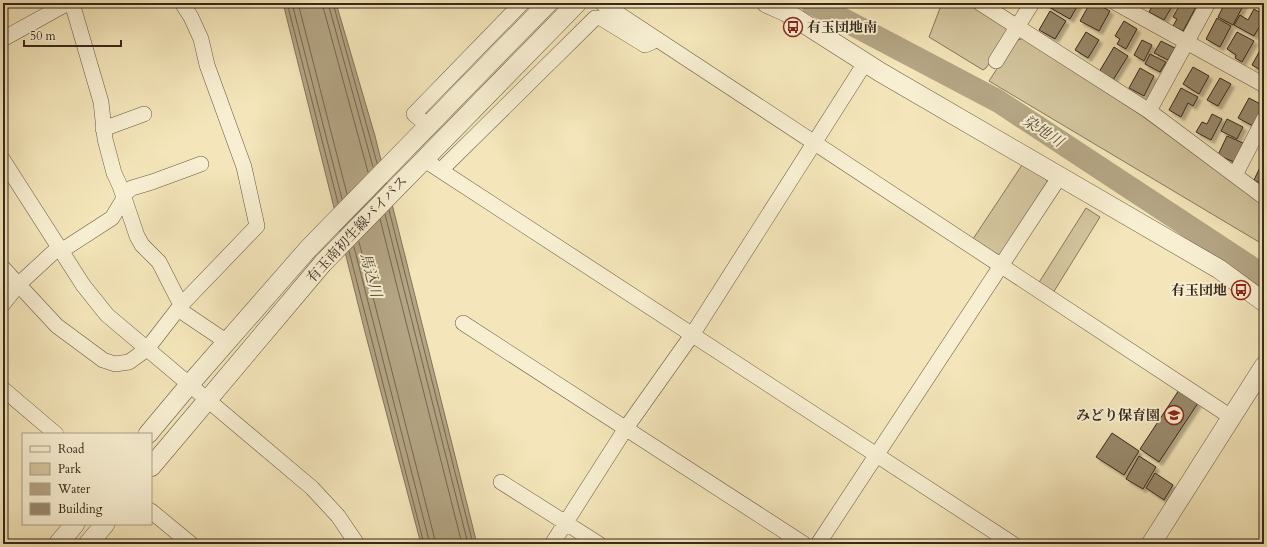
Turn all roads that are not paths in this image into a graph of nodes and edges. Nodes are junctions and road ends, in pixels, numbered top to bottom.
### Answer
1 (68, 3) edge
2 (72, 3) edge
3 (182, 3) edge
4 (522, 3) edge
5 (548, 3) edge
6 (577, 3) edge
7 (602, 3) edge
8 (766, 3) edge
9 (980, 3) edge
10 (1032, 3) edge
11 (1116, 3) edge
12 (1208, 3) edge
13 (1018, 27) junction
14 (3, 39) edge
15 (656, 40) junction
16 (1187, 42) junction
17 (996, 61) dead end
18 (865, 63) junction
19 (1264, 85) edge
20 (1149, 111) junction
21 (144, 114) dead end
22 (1264, 119) edge
23 (428, 126) junction
24 (103, 129) junction
25 (814, 142) junction
26 (3, 160) edge
27 (201, 164) dead end
28 (417, 165) junction
29 (441, 170) junction
30 (1235, 175) junction
31 (1060, 176) junction
32 (124, 197) junction
33 (1264, 197) edge
34 (59, 250) junction
35 (1002, 266) junction
36 (3, 268) edge
37 (19, 284) junction
38 (1264, 302) edge
39 (3, 304) edge
40 (180, 307) junction
41 (463, 323) dead end
42 (692, 335) junction
43 (227, 342) junction
44 (147, 349) junction
45 (1264, 366) edge
46 (189, 385) junction
47 (3, 389) edge
48 (207, 399) junction
49 (1231, 417) junction
50 (626, 428) junction
51 (55, 433) edge
52 (149, 433) edge
53 (877, 455) junction
54 (152, 466) edge
55 (501, 482) dead end
56 (152, 512) edge
57 (566, 522) junction
58 (74, 525) edge
59 (104, 525) edge
60 (1154, 543) edge
61 (58, 544) edge
62 (88, 544) edge
63 (191, 544) edge
64 (356, 544) edge
65 (552, 544) edge
66 (599, 544) edge
67 (804, 544) edge
68 (818, 544) edge
69 (1013, 544) edge

1 - 14 street
2 - 24 street
3 - 40 street
4 - 23 street
5 - 23 street, 有玉南初生線バイパス
6 - 28 street, 有玉南初生線バイパス
7 - 15 street
8 - 18 street
9 - 13 street
10 - 13 street
11 - 16 street
12 - 16 street
13 - 17 street
13 - 20 street
15 - 25 street
15 - 29 street
16 - 19 street
16 - 20 street
18 - 25 street
18 - 31 street
20 - 30 street
21 - 24 street
22 - 30 street
23 - 43 street, 有玉南初生線バイパス
24 - 32 street
25 - 35 street
25 - 42 street
26 - 34 street
27 - 32 street
28 - 29 street
28 - 48 street, 有玉南初生線バイパス
29 - 42 street
30 - 33 street
31 - 35 street
31 - 38 street
32 - 34 street
32 - 40 street
34 - 37 street
34 - 44 street
35 - 49 street
35 - 53 street
36 - 37 street
37 - 39 street
37 - 44 street
40 - 43 street
40 - 44 street
41 - 50 street
42 - 50 street
42 - 53 street
43 - 46 street, 有玉南初生線バイパス
44 - 46 street
45 - 49 street
46 - 48 street
46 - 52 street, 有玉南初生線バイパス
47 - 51 street
48 - 54 street, 有玉南初生線バイパス
48 - 64 street
49 - 60 street
50 - 57 street
50 - 67 street
53 - 68 street
53 - 69 street
55 - 57 street
56 - 63 street
57 - 65 street
57 - 66 street
58 - 61 street
59 - 62 street

